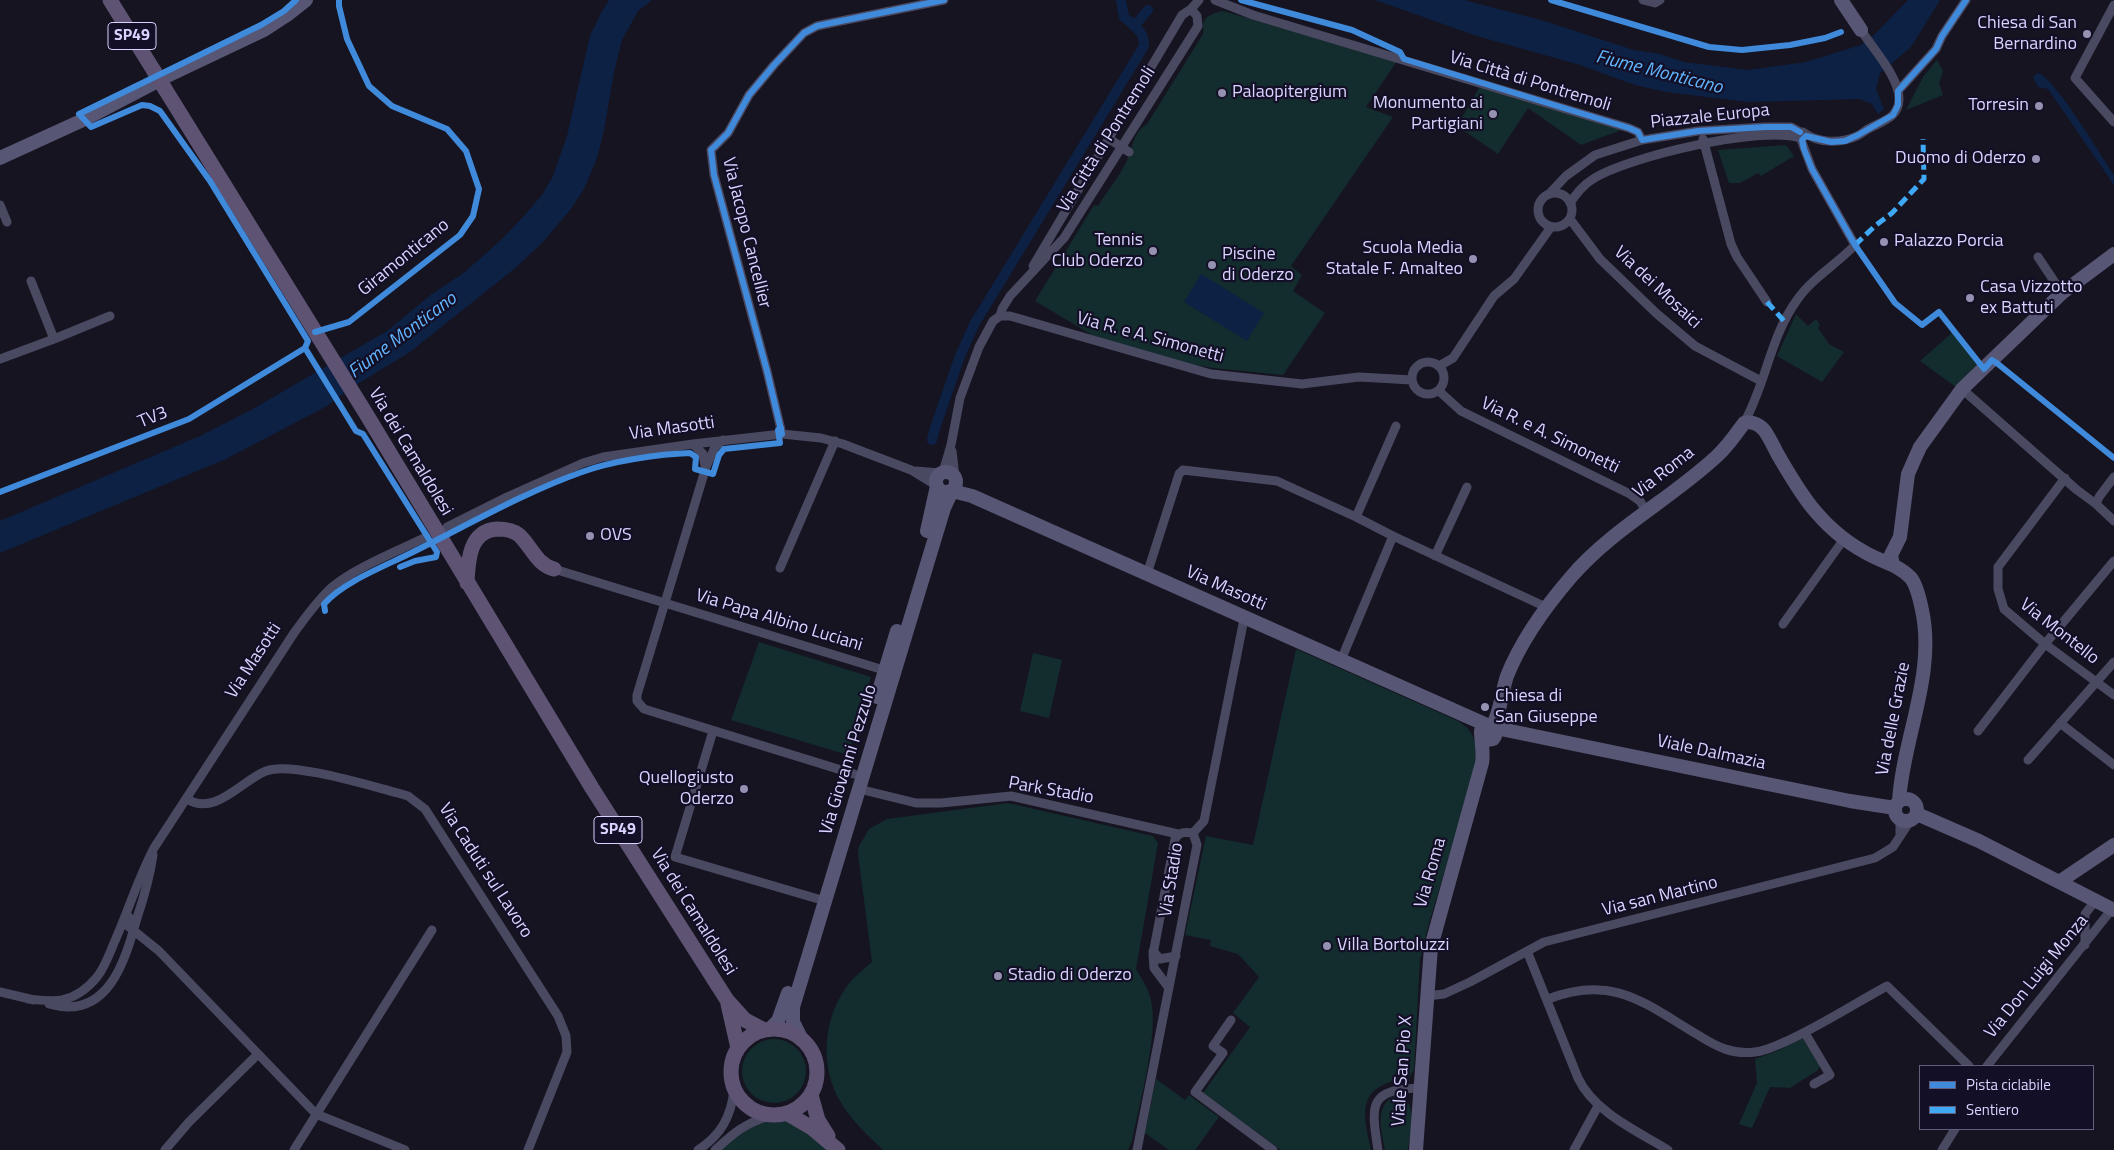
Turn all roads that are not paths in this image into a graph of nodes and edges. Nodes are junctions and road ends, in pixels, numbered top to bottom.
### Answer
1 (110, 0) edge
2 (306, 0) edge
3 (944, 0) edge
4 (1199, 0) edge
5 (1215, 0) edge
6 (1643, 0) edge
7 (1660, 0) edge
8 (1841, 0) edge
9 (1966, 0) edge
10 (2114, 5) edge
11 (1191, 10) junction
12 (1861, 30) joint
13 (1898, 91) junction
14 (2114, 122) edge
15 (1698, 131) junction
16 (1802, 136) junction
17 (1108, 138) junction
18 (1642, 140) junction
19 (1700, 144) junction
20 (1126, 150) junction
21 (0, 158) edge
22 (1548, 195) junction
23 (1570, 204) junction
24 (0, 205) edge
25 (1570, 219) junction
26 (6, 222) dead end
27 (1058, 223) junction
28 (1551, 227) junction
29 (1066, 235) junction
30 (2114, 254) edge
31 (2038, 257) dead end
32 (2052, 277) junction
33 (31, 281) dead end
34 (1024, 282) junction
35 (2074, 283) junction
36 (2062, 293) junction
37 (1767, 302) dead end
38 (110, 316) dead end
39 (1000, 316) junction
40 (54, 338) junction
41 (0, 359) edge
42 (1440, 366) junction
43 (1412, 380) junction
44 (1761, 381) junction
45 (1962, 389) junction
46 (1439, 390) junction
47 (1754, 403) junction
48 (1744, 423) junction
49 (1396, 426) dead end
50 (1764, 430) junction
51 (782, 434) junction
52 (723, 440) junction
53 (835, 442) junction
54 (693, 444) junction
55 (706, 467) junction
56 (2114, 477) edge
57 (2065, 478) junction
58 (947, 479) junction
59 (1467, 487) dead end
60 (2096, 504) junction
61 (1646, 511) junction
62 (1356, 517) junction
63 (2114, 521) edge
64 (447, 527) dead end
65 (1393, 536) junction
66 (426, 537) dead end
67 (1844, 539) junction
68 (1435, 556) junction
69 (1893, 558) junction
70 (2114, 562) edge
71 (780, 568) dead end
72 (554, 570) joint
73 (1146, 574) junction
74 (467, 583) junction
75 (664, 603) junction
76 (1548, 608) junction
77 (1244, 619) junction
78 (1783, 624) dead end
79 (2045, 644) junction
80 (1340, 660) junction
81 (2114, 662) edge
82 (890, 672) junction
83 (2097, 682) junction
84 (2114, 695) edge
85 (2060, 723) junction
86 (713, 731) junction
87 (1978, 731) dead end
88 (1489, 734) junction
89 (2028, 760) dead end
90 (2114, 765) edge
91 (854, 774) junction
92 (860, 789) junction
93 (187, 799) junction
94 (1904, 813) junction
95 (1193, 833) junction
96 (1178, 834) junction
97 (2114, 845) edge
98 (154, 848) junction
99 (2059, 882) junction
100 (136, 890) junction
101 (821, 900) junction
102 (2095, 901) junction
103 (2113, 909) edge
104 (134, 930) junction
105 (432, 930) dead end
106 (2085, 945) junction
107 (1153, 950) junction
108 (1527, 951) junction
109 (1176, 956) junction
110 (1169, 988) junction
111 (0, 992) edge
112 (1427, 996) junction
113 (28, 999) junction
114 (1548, 999) junction
115 (727, 1000) junction
116 (1231, 1020) dead end
117 (767, 1030) junction
118 (1805, 1033) junction
119 (802, 1040) junction
120 (738, 1048) junction
121 (257, 1055) junction
122 (1968, 1065) edge
123 (1988, 1065) edge
124 (1814, 1084) dead end
125 (1421, 1088) junction
126 (734, 1090) junction
127 (811, 1095) junction
128 (1598, 1106) junction
129 (316, 1114) junction
130 (788, 1114) junction
131 (770, 1116) junction
132 (1954, 1130) edge
133 (399, 1149) edge
134 (837, 1149) edge
135 (165, 1150) edge
136 (294, 1150) edge
137 (528, 1150) edge
138 (698, 1150) edge
139 (715, 1150) edge
140 (1137, 1150) edge
141 (1273, 1150) edge
142 (1378, 1150) edge
143 (1416, 1150) edge
144 (1574, 1150) edge
145 (1668, 1150) edge
146 (1942, 1150) edge

1 - 74 main road, Via dei Camaldolesi / SP49, bridge
2 - 21 street
3 - 51 street, Via Jacopo Cancellier
4 - 11 street, Via Città di Pontremoli
5 - 18 street, Via Città di Pontremoli
6 - 7 street
8 - 12 street
9 - 13 street
10 - 14 street
11 - 17 street, Via Città di Pontremoli
11 - 20 street, Via Città di Pontremoli
12 - 13 street
13 - 16 street
15 - 16 street, Piazzale Europa
15 - 18 street, Piazzale Europa
15 - 19 street
16 - 19 street
16 - 44 street, Via Roma
17 - 20 street
17 - 27 street, Via Città di Pontremoli
18 - 22 street, Piazzale Europa
19 - 23 street
19 - 37 street
20 - 29 street, Via Città di Pontremoli
22 - 23 street
22 - 28 street, Piazzale Europa
23 - 25 street
24 - 26 street
25 - 28 street
25 - 44 street, Via dei Mosaici
27 - 29 street
27 - 34 street, Via Città di Pontremoli
28 - 42 street
29 - 34 street, Via Città di Pontremoli
30 - 35 street
31 - 32 street
32 - 35 street
32 - 36 street
33 - 40 street
34 - 39 street, Via Città di Pontremoli
35 - 36 street
36 - 45 street
38 - 40 street
39 - 43 street, Via R. e A. Simonetti
39 - 58 street, Via Città di Pontremoli
40 - 41 street
42 - 43 street
42 - 46 street
43 - 46 street
44 - 47 street, Via Roma
45 - 57 street
45 - 69 street
46 - 61 street, Via R. e A. Simonetti
47 - 48 street, Via Roma
47 - 50 street
48 - 50 street
48 - 61 street, Via Roma
49 - 62 street
50 - 67 street, Via delle Grazie
51 - 52 street, Via Masotti
51 - 53 street, Via Masotti
52 - 54 street, Via Masotti
52 - 55 street
53 - 58 street, Via Masotti
53 - 71 street
54 - 55 street
54 - 64 street, Via Masotti
55 - 75 street
56 - 60 street
57 - 60 street
57 - 79 street, Via Montello
58 - 73 street, Via Masotti
58 - 82 street, Via Giovanni Pezzulo
59 - 68 street
60 - 63 street
61 - 76 street, Via Roma
62 - 65 street
62 - 73 street
65 - 68 street
65 - 80 street
66 - 93 street, Via Masotti
67 - 69 street, Via delle Grazie
67 - 78 street
68 - 76 street
69 - 94 street, Via delle Grazie
70 - 79 street
72 - 74 main road
72 - 75 street, Via Papa Albino Luciani
73 - 77 street, Via Masotti
74 - 115 main road, Via dei Camaldolesi / SP49
75 - 82 street, Via Papa Albino Luciani
75 - 86 street
76 - 88 street, Via Roma
77 - 80 street, Via Masotti
77 - 95 street, Via Stadio
79 - 83 street, Via Montello
79 - 87 street
80 - 88 street, Via Masotti
81 - 83 street
82 - 91 street, Via Giovanni Pezzulo
82 - 92 street, Via Giovanni Pezzulo
83 - 84 street, Via Montello
83 - 85 street
85 - 89 street
85 - 90 street
86 - 91 street
86 - 101 street
88 - 94 street, Viale Dalmazia
88 - 112 street, Via Roma
91 - 101 street, Via Giovanni Pezzulo
92 - 96 street, Park Stadio
92 - 101 street, Via Giovanni Pezzulo
93 - 98 street, Via Masotti
93 - 137 street, Via Caduti sul Lavoro
94 - 99 street
94 - 108 street, Via san Martino
95 - 96 street, Park Stadio
95 - 109 street, Via Stadio
96 - 107 street
97 - 99 street
98 - 100 street, Via Masotti
98 - 104 street, Via Masotti
99 - 102 street
100 - 104 street
100 - 113 street, Via Masotti
101 - 117 street, Via Giovanni Pezzulo
101 - 119 street, Via Giovanni Pezzulo
102 - 103 street
102 - 106 street
103 - 106 street, Via Don Luigi Monza
104 - 113 street, Via Masotti
104 - 121 street
105 - 129 street
106 - 123 street, Via Don Luigi Monza
107 - 109 street
107 - 110 street
108 - 112 street, Via san Martino
108 - 114 street
109 - 110 street, Via Stadio
110 - 140 street, Via Stadio
111 - 113 street, Via Masotti
112 - 125 street, Viale San Pio X
114 - 118 street
114 - 128 street
115 - 117 main road, Via dei Camaldolesi / SP49
115 - 120 main road, Via dei Camaldolesi / SP49
116 - 141 street
117 - 119 main road, SP49
117 - 120 main road
118 - 122 street
118 - 124 street
119 - 127 main road
120 - 126 main road, SP49
121 - 129 street
121 - 135 street
125 - 142 street
125 - 143 street, Viale San Pio X
126 - 131 main road
126 - 138 street
127 - 130 main road
127 - 134 main road
128 - 144 street
128 - 145 street
129 - 133 street
129 - 136 street
130 - 131 main road
130 - 134 main road
131 - 139 street
132 - 146 street

